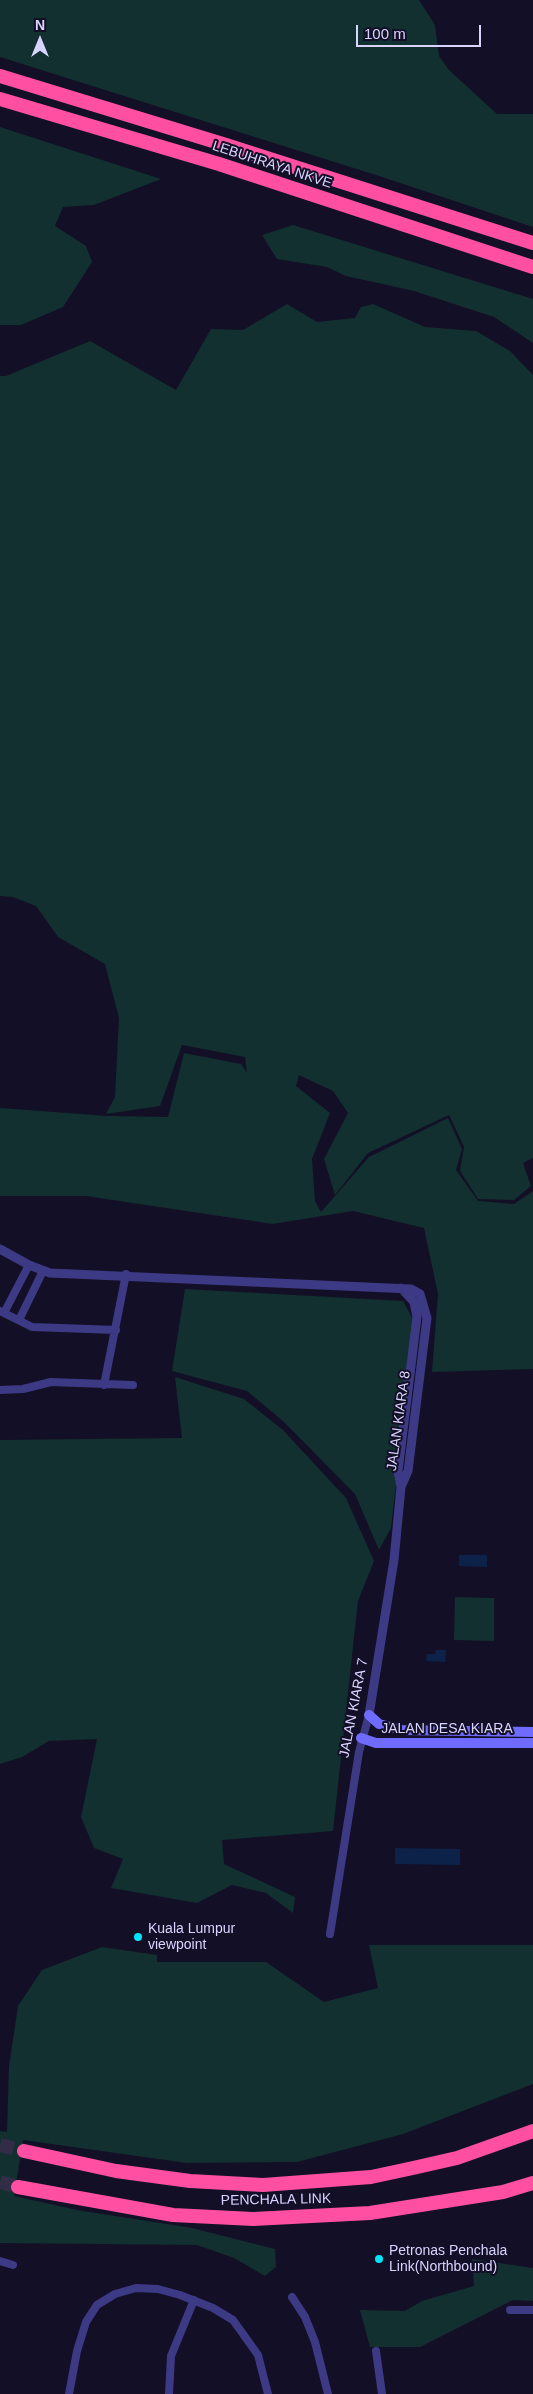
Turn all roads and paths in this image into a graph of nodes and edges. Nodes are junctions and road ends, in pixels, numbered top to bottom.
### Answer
1 (0, 76) edge
2 (0, 99) edge
3 (533, 243) edge
4 (533, 267) edge
5 (0, 1249) edge
6 (29, 1265) junction
7 (43, 1271) junction
8 (126, 1274) junction
9 (2, 1312) edge
10 (19, 1320) junction
11 (116, 1330) junction
12 (104, 1385) junction
13 (133, 1385) dead end
14 (0, 1390) edge
15 (401, 1487) joint
16 (369, 1715) junction
17 (533, 1732) edge
18 (361, 1738) junction
19 (533, 1743) edge
20 (330, 1934) dead end
21 (533, 2131) edge
22 (24, 2151) tunnel mouth
23 (533, 2183) edge
24 (18, 2187) tunnel mouth
25 (0, 2261) edge
26 (13, 2265) dead end
27 (292, 2297) dead end
28 (194, 2300) junction
29 (510, 2310) dead end
30 (533, 2310) edge
31 (376, 2350) dead end
32 (69, 2394) edge
33 (169, 2394) edge
34 (268, 2394) edge
35 (328, 2394) edge
36 (382, 2394) edge

1 - 3 highway, LEBUHRAYA NKVE
2 - 4 highway, LEBUHRAYA NKVE
5 - 6 street, JALAN KIARA 8
6 - 7 street, JALAN KIARA 8
6 - 9 street
7 - 8 street, JALAN KIARA 8
7 - 10 street
8 - 11 street
8 - 15 street, JALAN KIARA 8
9 - 10 street
10 - 11 street
11 - 12 street
12 - 13 street
12 - 14 street
15 - 16 street, JALAN KIARA 7
16 - 17 main road, JALAN DESA KIARA
16 - 18 street, JALAN KIARA 7
18 - 19 main road, JALAN DESA KIARA
18 - 20 street, JALAN KIARA 7
21 - 22 highway, PENCHALA LINK
23 - 24 highway, PENCHALA LINK
25 - 26 street
27 - 35 street
28 - 32 street
28 - 33 street
28 - 34 street
29 - 30 street
31 - 36 street

